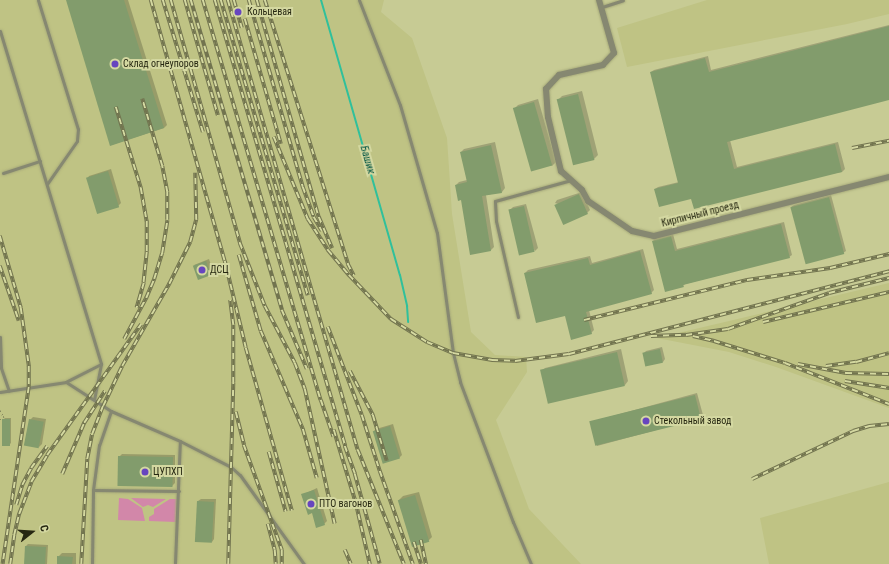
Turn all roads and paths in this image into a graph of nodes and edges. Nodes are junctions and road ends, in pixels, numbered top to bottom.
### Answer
1 (38, 0) edge
2 (359, 0) edge
3 (599, 0) edge
4 (623, 0) edge
5 (602, 7) junction
6 (0, 31) edge
7 (40, 161) junction
8 (3, 173) dead end
9 (889, 177) edge
10 (571, 180) junction
11 (47, 184) junction
12 (518, 317) dead end
13 (0, 337) edge
14 (101, 364) junction
15 (66, 382) junction
16 (9, 391) junction
17 (0, 392) edge
18 (94, 399) junction
19 (0, 411) edge
20 (111, 411) junction
21 (0, 420) edge
22 (180, 441) junction
23 (94, 490) junction
24 (179, 491) junction
25 (175, 563) edge
26 (92, 564) edge
27 (304, 564) edge
28 (531, 564) edge

1 - 11 lane
2 - 28 lane
3 - 5 street, Кирпичный проезд
4 - 5 lane
5 - 10 street, Кирпичный проезд
6 - 7 lane
7 - 8 lane
7 - 11 lane
9 - 10 street, Кирпичный проезд
10 - 12 lane
11 - 14 lane
13 - 16 lane
14 - 15 lane
14 - 18 lane
15 - 16 lane
15 - 18 lane
16 - 17 lane
18 - 20 lane
19 - 21 path
20 - 22 lane
20 - 23 lane
22 - 24 lane
22 - 27 lane
23 - 24 lane
23 - 26 lane
24 - 25 lane

